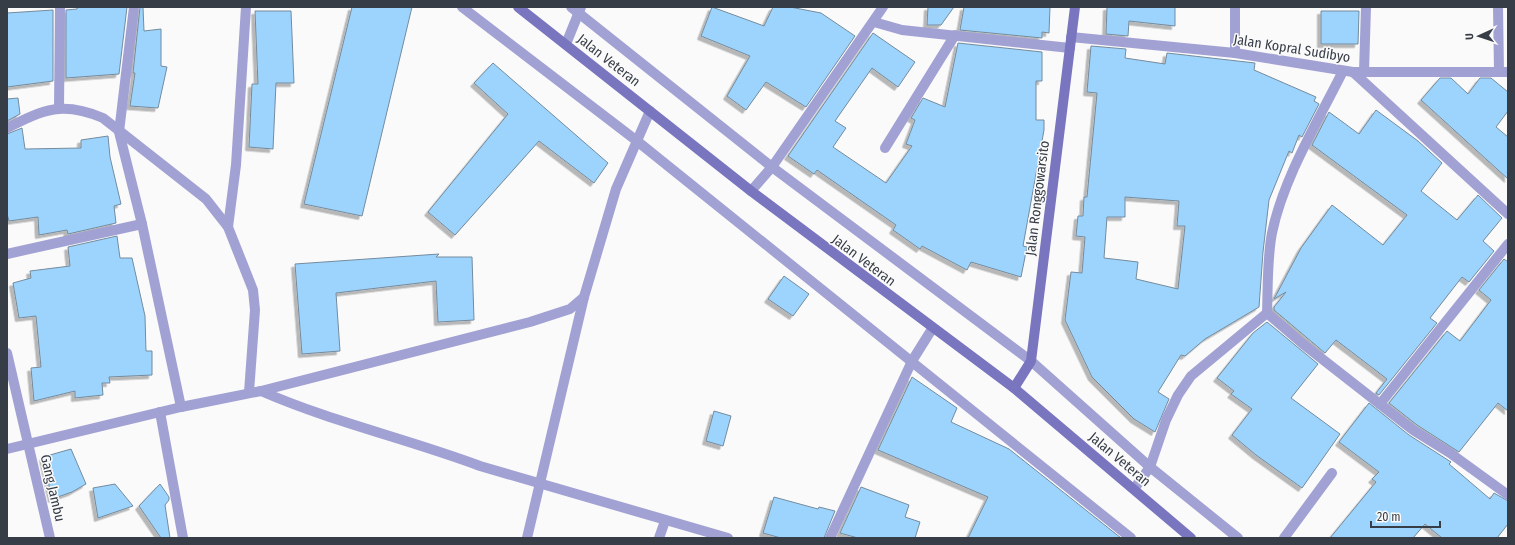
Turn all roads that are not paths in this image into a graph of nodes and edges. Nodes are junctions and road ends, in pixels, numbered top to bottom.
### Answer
1 (60, 7) edge
2 (134, 7) edge
3 (246, 7) edge
4 (462, 7) edge
5 (518, 7) edge
6 (883, 7) edge
7 (1075, 7) edge
8 (1234, 7) edge
9 (1366, 7) edge
10 (1498, 7) edge
11 (577, 9) edge
12 (874, 22) junction
13 (955, 35) junction
14 (1071, 42) junction
15 (566, 44) junction
16 (1235, 53) junction
17 (1348, 72) junction
18 (1364, 72) junction
19 (1503, 72) edge
20 (59, 108) junction
21 (650, 111) junction
22 (7, 128) edge
23 (119, 132) junction
24 (637, 141) junction
25 (885, 148) dead end
26 (772, 167) junction
27 (751, 191) junction
28 (1508, 214) edge
29 (142, 224) junction
30 (228, 227) junction
31 (1508, 244) edge
32 (7, 254) edge
33 (584, 297) junction
34 (1268, 313) junction
35 (932, 329) junction
36 (7, 353) edge
37 (912, 361) junction
38 (1030, 361) junction
39 (1014, 388) junction
40 (261, 391) junction
41 (249, 392) junction
42 (1380, 404) junction
43 (181, 407) junction
44 (160, 412) junction
45 (28, 444) junction
46 (7, 449) edge
47 (1150, 467) junction
48 (1332, 474) dead end
49 (539, 484) junction
50 (1134, 489) junction
51 (1508, 495) edge
52 (665, 521) junction
53 (50, 538) edge
54 (183, 538) edge
55 (527, 538) edge
56 (659, 538) edge
57 (728, 538) edge
58 (830, 538) edge
59 (1130, 538) edge
60 (1191, 538) edge
61 (1238, 538) edge
62 (1284, 538) edge

1 - 20 street
2 - 23 street
3 - 30 street
4 - 24 street
5 - 15 main road, Jalan Veteran
6 - 12 street
7 - 14 main road, Jalan Ronggowarsito
8 - 16 street
9 - 18 street
10 - 19 street
11 - 15 street
11 - 26 street
12 - 13 street, Jalan Kopral Sudibyo
12 - 26 street
13 - 14 street, Jalan Kopral Sudibyo
13 - 25 street
14 - 16 street, Jalan Kopral Sudibyo
14 - 38 main road, Jalan Ronggowarsito
15 - 21 main road, Jalan Veteran
16 - 17 street, Jalan Kopral Sudibyo
17 - 18 street, Jalan Kopral Sudibyo
17 - 28 street
17 - 34 street
18 - 19 street, Jalan Kopral Sudibyo
20 - 22 street
20 - 23 street
21 - 24 street
21 - 27 main road, Jalan Veteran
23 - 29 street
23 - 30 street
24 - 33 street
24 - 37 street
26 - 27 street
26 - 38 street
27 - 35 main road, Jalan Veteran
29 - 32 street
29 - 43 street
30 - 41 street
31 - 42 street
33 - 40 street
33 - 49 street
34 - 42 street
34 - 47 street
35 - 37 street
35 - 39 main road, Jalan Veteran
36 - 45 street, Gang Jambu
37 - 58 street
37 - 59 street
38 - 39 main road, Jalan Ronggowarsito
38 - 47 street
39 - 50 main road, Jalan Veteran
40 - 41 street
40 - 49 street
41 - 43 street
42 - 51 street
43 - 44 street
44 - 45 street
44 - 54 street
45 - 46 street
45 - 53 street, Gang Jambu
47 - 50 street
47 - 61 street
48 - 62 street
49 - 52 street
49 - 55 street
50 - 60 main road, Jalan Veteran
52 - 56 street
52 - 57 street

